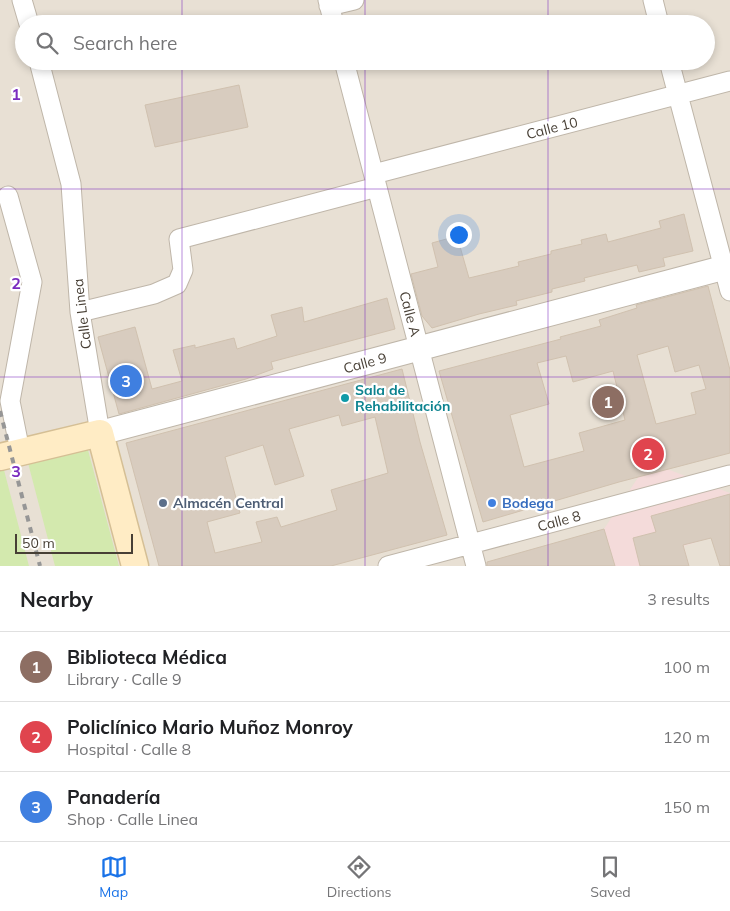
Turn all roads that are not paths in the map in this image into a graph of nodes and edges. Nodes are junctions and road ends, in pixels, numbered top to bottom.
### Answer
1 (22, 0) edge
2 (354, 0) edge
3 (653, 0) edge
4 (330, 10) edge
5 (26, 15) edge
6 (657, 15) edge
7 (40, 70) edge
8 (346, 70) edge
9 (671, 70) edge
10 (730, 82) edge
11 (678, 95) junction
12 (375, 180) junction
13 (8, 196) dead end
14 (727, 266) edge
15 (730, 291) edge
16 (80, 312) junction
17 (419, 348) junction
18 (100, 433) junction
19 (8, 453) edge
20 (730, 476) edge
21 (471, 544) junction
22 (135, 566) edge
23 (388, 566) edge
24 (476, 566) edge

1 - 5 street
2 - 4 street
3 - 6 street
7 - 16 street, Calle Linea
8 - 12 street, Calle A
9 - 11 street
10 - 11 street, Calle 10
11 - 12 street, Calle 10
11 - 14 street
12 - 16 street, Calle 10
12 - 17 street, Calle A
13 - 19 street
14 - 15 street
14 - 17 street, Calle 9
16 - 18 street, Calle Linea
17 - 18 street, Calle 9
17 - 21 street, Calle A
18 - 19 main road, Calle 9
18 - 22 main road, Calle Linea
20 - 21 street, Calle 8
21 - 23 street, Calle 8
21 - 24 street, Calle A

